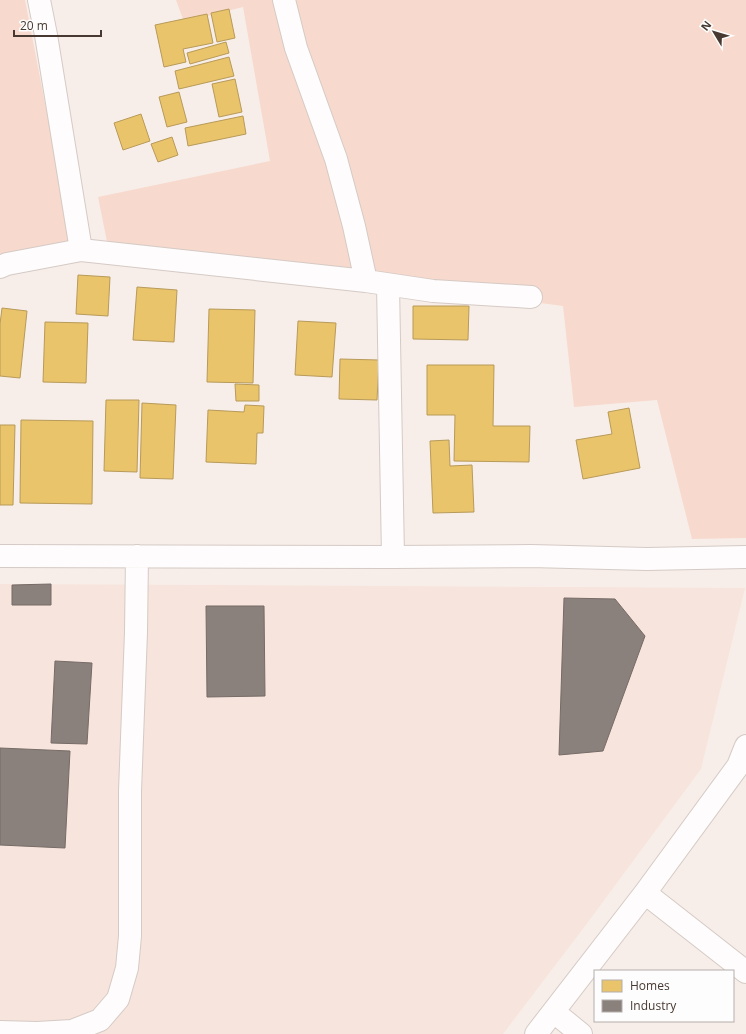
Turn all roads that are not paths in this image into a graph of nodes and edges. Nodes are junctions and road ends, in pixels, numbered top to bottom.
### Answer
1 (39, 0) edge
2 (284, 0) edge
3 (80, 250) junction
4 (0, 267) edge
5 (366, 281) junction
6 (388, 285) junction
7 (531, 298) dead end
8 (0, 556) edge
9 (137, 556) junction
10 (393, 557) junction
11 (746, 557) edge
12 (746, 746) edge
13 (742, 769) edge
14 (646, 893) junction
15 (746, 972) edge
16 (554, 1012) junction
17 (0, 1032) edge
18 (536, 1034) edge
19 (581, 1034) edge

1 - 3 street
2 - 5 street
3 - 4 street
3 - 5 street
5 - 6 street
6 - 7 street
6 - 10 street
8 - 9 street
9 - 10 street
9 - 17 street
10 - 11 street
12 - 13 street
13 - 14 street
14 - 15 street
14 - 16 street
16 - 18 street
16 - 19 street

